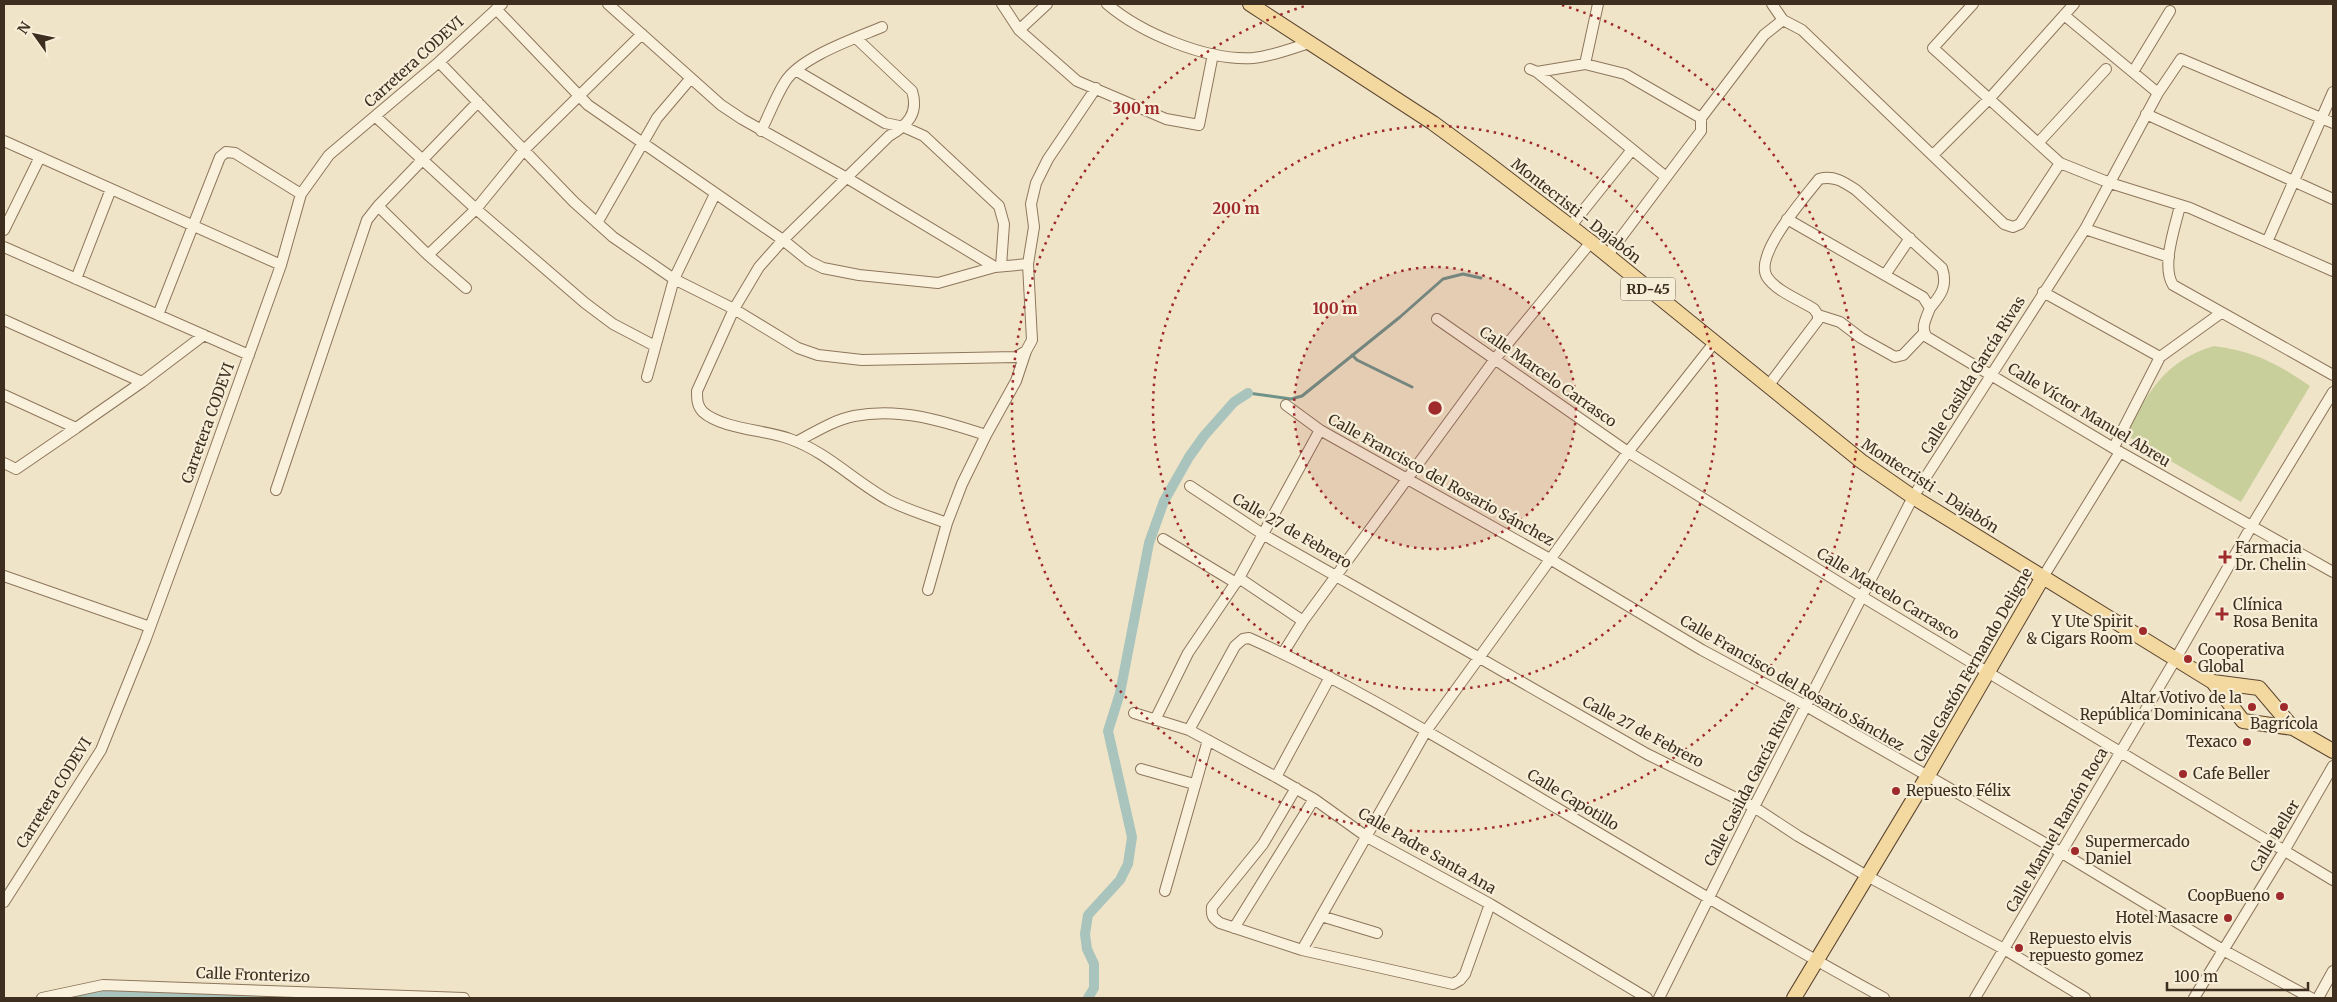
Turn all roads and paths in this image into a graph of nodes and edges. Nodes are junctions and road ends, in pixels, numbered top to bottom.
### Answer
1 (608, 4) edge
2 (1002, 4) edge
3 (1047, 4) edge
4 (1107, 4) edge
5 (1250, 4) edge
6 (1598, 4) edge
7 (1772, 4) edge
8 (1973, 4) edge
9 (2074, 4) edge
10 (499, 6) edge
11 (2170, 10) dead end
12 (2064, 15) junction
13 (1783, 20) junction
14 (882, 27) dead end
15 (1020, 30) junction
16 (642, 34) junction
17 (856, 38) junction
18 (1309, 43) junction
19 (1213, 54) junction
20 (439, 62) junction
21 (1585, 64) junction
22 (2106, 69) dead end
23 (797, 71) junction
24 (2133, 72) junction
25 (690, 78) junction
26 (1096, 88) junction
27 (2333, 92) edge
28 (2158, 93) junction
29 (579, 96) junction
30 (1990, 98) junction
31 (478, 102) junction
32 (2146, 114) junction
33 (376, 116) junction
34 (2322, 117) junction
35 (1701, 118) junction
36 (2333, 122) edge
37 (904, 127) junction
38 (761, 131) junction
39 (4, 140) edge
40 (2039, 142) junction
41 (642, 144) junction
42 (524, 150) junction
43 (1631, 151) junction
44 (1933, 155) junction
45 (40, 157) junction
46 (423, 160) junction
47 (2060, 163) junction
48 (1666, 177) junction
49 (847, 178) junction
50 (2295, 180) junction
51 (2110, 183) junction
52 (111, 189) junction
53 (301, 194) junction
54 (714, 194) junction
55 (2333, 198) edge
56 (378, 206) junction
57 (2180, 206) junction
58 (476, 209) junction
59 (1787, 219) junction
60 (597, 223) junction
61 (194, 226) junction
62 (1570, 227) junction
63 (2085, 229) junction
64 (4, 230) edge
65 (1910, 238) junction
66 (783, 240) junction
67 (1590, 242) junction
68 (2267, 242) junction
69 (4, 247) edge
70 (428, 255) junction
71 (1608, 256) junction
72 (2169, 256) junction
73 (1028, 264) junction
74 (281, 265) junction
75 (998, 267) junction
76 (2333, 271) edge
77 (1885, 275) junction
78 (76, 279) junction
79 (674, 279) junction
80 (466, 288) dead end
81 (2043, 292) junction
82 (1930, 308) junction
83 (734, 309) junction
84 (2221, 313) junction
85 (158, 315) junction
86 (1818, 315) junction
87 (1437, 319) dead end
88 (4, 320) edge
89 (1924, 334) junction
90 (204, 335) junction
91 (1714, 343) junction
92 (655, 346) junction
93 (1026, 351) junction
94 (249, 355) junction
95 (2160, 357) junction
96 (1495, 359) junction
97 (1992, 375) junction
98 (2333, 375) edge
99 (647, 378) dead end
100 (142, 382) junction
101 (1768, 386) junction
102 (2333, 392) edge
103 (4, 395) edge
104 (1286, 405) dead end
105 (76, 428) junction
106 (1320, 430) junction
107 (986, 435) junction
108 (798, 441) junction
109 (2117, 450) junction
110 (1628, 452) junction
111 (4, 463) edge
112 (1407, 477) junction
113 (1190, 486) dead end
114 (276, 490) dead end
115 (1913, 497) junction
116 (947, 522) junction
117 (2251, 527) junction
118 (1264, 535) junction
119 (1163, 539) dead end
120 (1550, 559) junction
121 (2333, 572) edge
122 (4, 576) edge
123 (1337, 576) junction
124 (2043, 577) junction
125 (1237, 581) junction
126 (928, 590) dead end
127 (1862, 596) junction
128 (1304, 621) junction
129 (150, 627) junction
130 (1283, 653) junction
131 (1478, 657) junction
132 (2175, 660) junction
133 (1988, 672) junction
134 (1330, 677) junction
135 (2212, 682) junction
136 (1806, 706) junction
137 (1134, 713) dead end
138 (1155, 720) junction
139 (2293, 728) junction
140 (1189, 730) junction
141 (1426, 731) junction
142 (1208, 740) junction
143 (2121, 751) junction
144 (2333, 751) edge
145 (2333, 766) edge
146 (1141, 769) dead end
147 (1276, 777) junction
148 (1927, 777) junction
149 (1194, 784) junction
150 (1296, 788) junction
151 (1314, 799) junction
152 (1754, 807) junction
153 (1368, 837) junction
154 (2284, 851) junction
155 (2062, 853) junction
156 (1867, 876) junction
157 (2333, 880) edge
158 (1165, 891) dead end
159 (1710, 898) junction
160 (4, 902) edge
161 (1490, 904) junction
162 (1321, 916) junction
163 (1234, 928) junction
164 (1377, 933) dead end
165 (2004, 949) junction
166 (1302, 950) junction
167 (2223, 950) junction
168 (1816, 961) junction
169 (2333, 971) edge
170 (42, 998) edge
171 (464, 998) edge
172 (1648, 998) edge
173 (1659, 998) edge
174 (1794, 998) edge
175 (1884, 998) edge
176 (1975, 998) edge
177 (2085, 998) edge
178 (2194, 998) edge
179 (2311, 998) edge
180 (2318, 998) edge

1 - 16 street
2 - 15 street
3 - 15 street
4 - 19 street
5 - 18 main road, Montecristi - Dajabón / RD-45
6 - 21 street
7 - 13 street
8 - 30 street
9 - 12 street
10 - 20 street, Carretera CODEVI
10 - 29 street
11 - 24 street
12 - 24 street
12 - 30 street
13 - 35 street
13 - 44 street
14 - 17 street
15 - 26 street
16 - 25 street
16 - 29 street
17 - 23 street
17 - 37 street
18 - 19 street
18 - 62 main road, Montecristi - Dajabón / RD-45
19 - 26 street
20 - 31 street
20 - 33 street, Carretera CODEVI
21 - 35 street
21 - 43 street
22 - 40 street
23 - 37 street
23 - 38 street
24 - 28 street
25 - 38 street
25 - 41 street
26 - 73 street
27 - 34 street
28 - 32 street, Calle Casilda García Rivas
28 - 34 street, Calle Casilda García Rivas
29 - 41 street
29 - 42 street
30 - 40 street
30 - 44 street
31 - 42 street
31 - 46 street
32 - 50 street
32 - 51 street, Calle Casilda García Rivas
33 - 46 street
33 - 53 street, Carretera CODEVI
34 - 36 street
34 - 50 street
35 - 48 street
37 - 49 street
37 - 75 street
38 - 49 street
39 - 45 street
40 - 47 street
41 - 54 street
41 - 60 street
42 - 58 street
42 - 60 street
43 - 48 street
43 - 62 street
44 - 47 street
45 - 52 street
45 - 64 street
46 - 56 street
46 - 58 street
47 - 51 street
48 - 71 street
49 - 66 street
49 - 75 street
50 - 55 street
50 - 68 street
51 - 57 street
51 - 63 street, Calle Casilda García Rivas
52 - 61 street
52 - 78 street
53 - 61 street
53 - 74 street, Carretera CODEVI
54 - 66 street
54 - 79 street
56 - 70 street
56 - 114 street
57 - 68 street
57 - 72 street
58 - 70 street
58 - 92 street
59 - 65 street
59 - 77 street
59 - 86 street
60 - 79 street
61 - 74 street
61 - 85 street
62 - 67 main road, Montecristi - Dajabón / RD-45
63 - 72 street
63 - 81 street, Calle Casilda García Rivas
65 - 77 street
65 - 82 street
66 - 75 street
66 - 83 street
67 - 71 main road, Montecristi - Dajabón / RD-45
67 - 96 street
68 - 76 street
69 - 78 street
70 - 80 street
71 - 91 main road, Montecristi - Dajabón / RD-45
72 - 84 street
73 - 75 street
73 - 93 street
74 - 94 street, Carretera CODEVI
77 - 82 street
78 - 85 street
79 - 83 street
79 - 92 street
81 - 95 street
81 - 97 street, Calle Casilda García Rivas
82 - 89 street
83 - 93 street
83 - 108 street
84 - 95 street
84 - 98 street
85 - 90 street
86 - 89 street
86 - 101 street
87 - 96 street, Calle Marcelo Carrasco
88 - 100 street
89 - 97 street, Calle Víctor Manuel Abreu
90 - 94 street
90 - 100 street
91 - 101 main road, Montecristi - Dajabón / RD-45
91 - 110 street
92 - 99 street
93 - 107 street
94 - 129 street, Carretera CODEVI
95 - 109 street, Calle Gastón Fernando Deligne
96 - 110 street, Calle Marcelo Carrasco
96 - 112 street
97 - 109 street, Calle Víctor Manuel Abreu
97 - 115 street, Calle Casilda García Rivas
100 - 105 street
101 - 115 main road, Montecristi - Dajabón / RD-45
102 - 117 street, Calle Manuel Ramón Roca
103 - 105 street
104 - 106 street, Calle Francisco del Rosario Sánchez
105 - 111 street
106 - 112 street, Calle Francisco del Rosario Sánchez
106 - 118 street
107 - 108 street
107 - 116 street
108 - 116 street
109 - 117 street, Calle Víctor Manuel Abreu
109 - 124 street, Calle Gastón Fernando Deligne
110 - 120 street
110 - 127 street, Calle Marcelo Carrasco
112 - 120 street, Calle Francisco del Rosario Sánchez
112 - 123 street
113 - 118 street, Calle 27 de Febrero
115 - 124 main road, Montecristi - Dajabón / RD-45
115 - 127 street, Calle Casilda García Rivas
116 - 126 street
117 - 121 street, Calle Víctor Manuel Abreu
117 - 132 street, Calle Manuel Ramón Roca
118 - 123 street, Calle 27 de Febrero
118 - 125 street
119 - 125 street
120 - 131 street
120 - 136 street, Calle Francisco del Rosario Sánchez
122 - 129 street
123 - 128 street
123 - 131 street, Calle 27 de Febrero
124 - 132 main road, RD-45
124 - 133 main road, Calle Gastón Fernando Deligne
125 - 128 street
125 - 138 street
127 - 133 street, Calle Marcelo Carrasco
127 - 136 street, Calle Casilda García Rivas
128 - 130 street
129 - 160 street, Carretera CODEVI
130 - 134 street, Calle Capotillo
130 - 140 street, Calle Capotillo
131 - 141 street
131 - 152 street, Calle 27 de Febrero
132 - 135 main road, RD-45
132 - 143 street, Calle Manuel Ramón Roca
133 - 143 street, Calle Marcelo Carrasco
133 - 148 main road, Calle Gastón Fernando Deligne
134 - 141 street, Calle Capotillo
134 - 147 street
135 - 139 main road, RD-45
135 - 139 main road, RD-45
136 - 148 street, Calle Francisco del Rosario Sánchez
136 - 152 street, Calle Casilda García Rivas
137 - 138 street, Calle Padre Santa Ana
138 - 140 street, Calle Padre Santa Ana
139 - 144 main road, RD-45
140 - 142 street, Calle Padre Santa Ana
141 - 153 street
141 - 159 street, Calle Capotillo
142 - 147 street, Calle Padre Santa Ana
142 - 149 street
143 - 154 street, Calle Marcelo Carrasco
143 - 155 street, Calle Manuel Ramón Roca
145 - 154 street, Calle Beller
146 - 149 street
147 - 150 street, Calle Padre Santa Ana
148 - 155 street, Calle Francisco del Rosario Sánchez
148 - 156 main road, Calle Gastón Fernando Deligne
149 - 158 street
150 - 151 street, Calle Padre Santa Ana
150 - 163 street
151 - 153 street, Calle Padre Santa Ana
151 - 163 street
152 - 156 street, Calle 27 de Febrero
152 - 159 street, Calle Casilda García Rivas
153 - 161 street, Calle Padre Santa Ana
153 - 162 street
154 - 157 street, Calle Marcelo Carrasco
154 - 167 street, Calle Beller
155 - 165 street, Calle Manuel Ramón Roca
155 - 167 street, Calle Francisco del Rosario Sánchez
156 - 165 street, Calle 27 de Febrero
156 - 168 main road, Calle Gastón Fernando Deligne
159 - 168 street, Calle Capotillo
159 - 173 street, Calle Casilda García Rivas
161 - 166 street
161 - 172 street, Calle Padre Santa Ana
162 - 164 street
162 - 166 street
163 - 166 street
165 - 176 street, Calle Manuel Ramón Roca
165 - 177 street, Calle 27 de Febrero
167 - 178 street, Calle Beller
167 - 179 street, Calle Francisco del Rosario Sánchez
168 - 174 main road, Calle Gastón Fernando Deligne
168 - 175 street, Calle Capotillo
169 - 180 street
170 - 171 street, Calle Fronterizo

